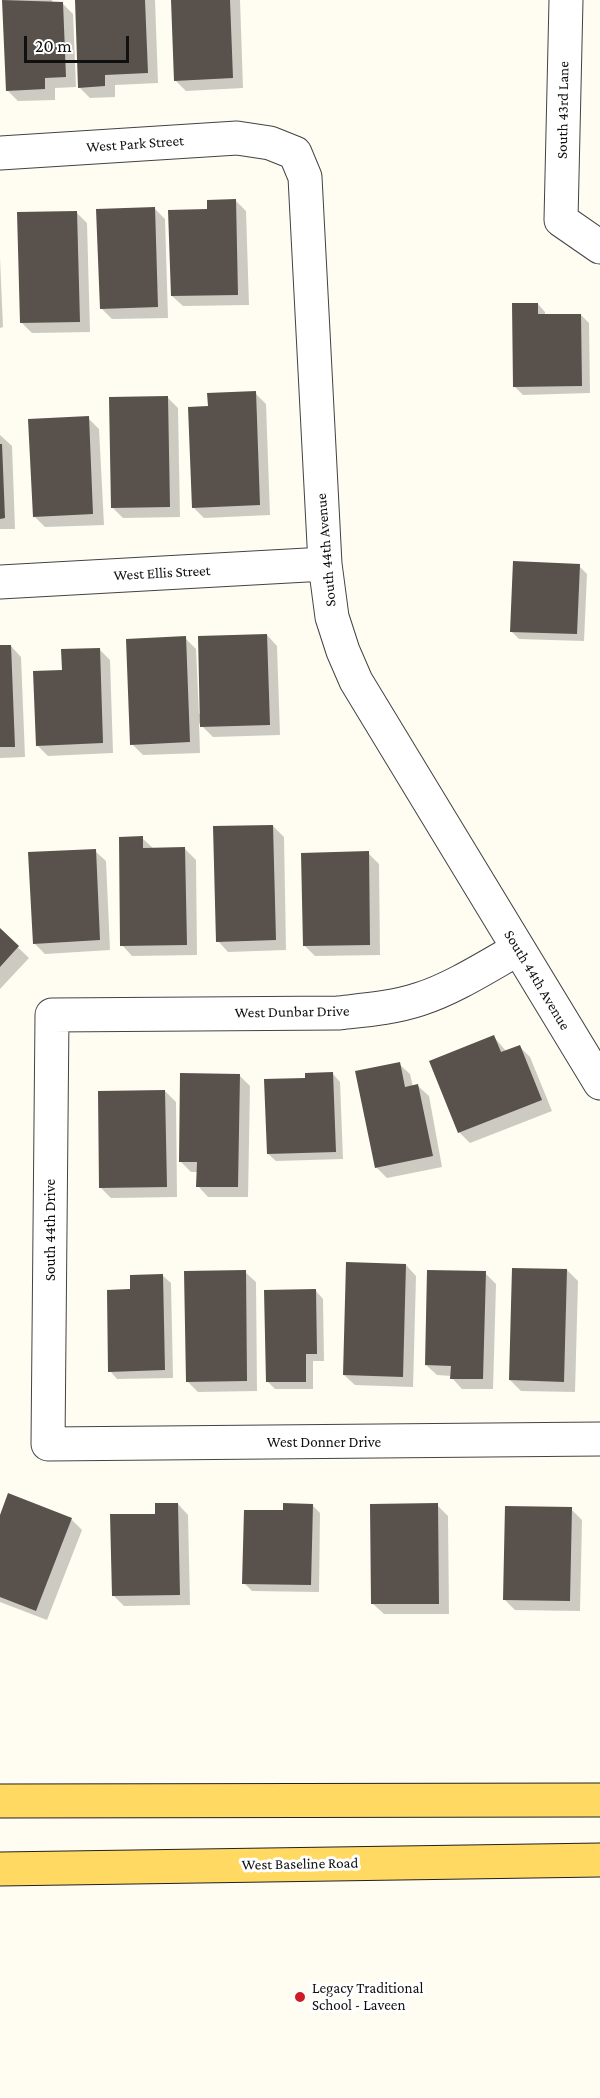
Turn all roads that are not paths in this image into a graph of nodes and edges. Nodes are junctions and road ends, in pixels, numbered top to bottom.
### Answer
1 (566, 0) edge
2 (270, 143) joint
3 (0, 153) edge
4 (600, 247) edge
5 (325, 564) junction
6 (0, 582) edge
7 (518, 949) junction
8 (52, 1015) joint
9 (600, 1083) edge
10 (600, 1440) edge
11 (48, 1444) joint
12 (600, 1800) edge
13 (0, 1801) edge
14 (600, 1860) edge
15 (0, 1869) edge

1 - 4 street, South 43rd Lane
2 - 3 street, West Park Street
2 - 5 street, South 44th Avenue
5 - 6 street, West Ellis Street
5 - 7 street, South 44th Avenue
7 - 8 street, West Dunbar Drive
7 - 9 street, South 44th Avenue
8 - 11 street, South 44th Drive
10 - 11 street, West Donner Drive
12 - 13 main road
14 - 15 main road, West Baseline Road

